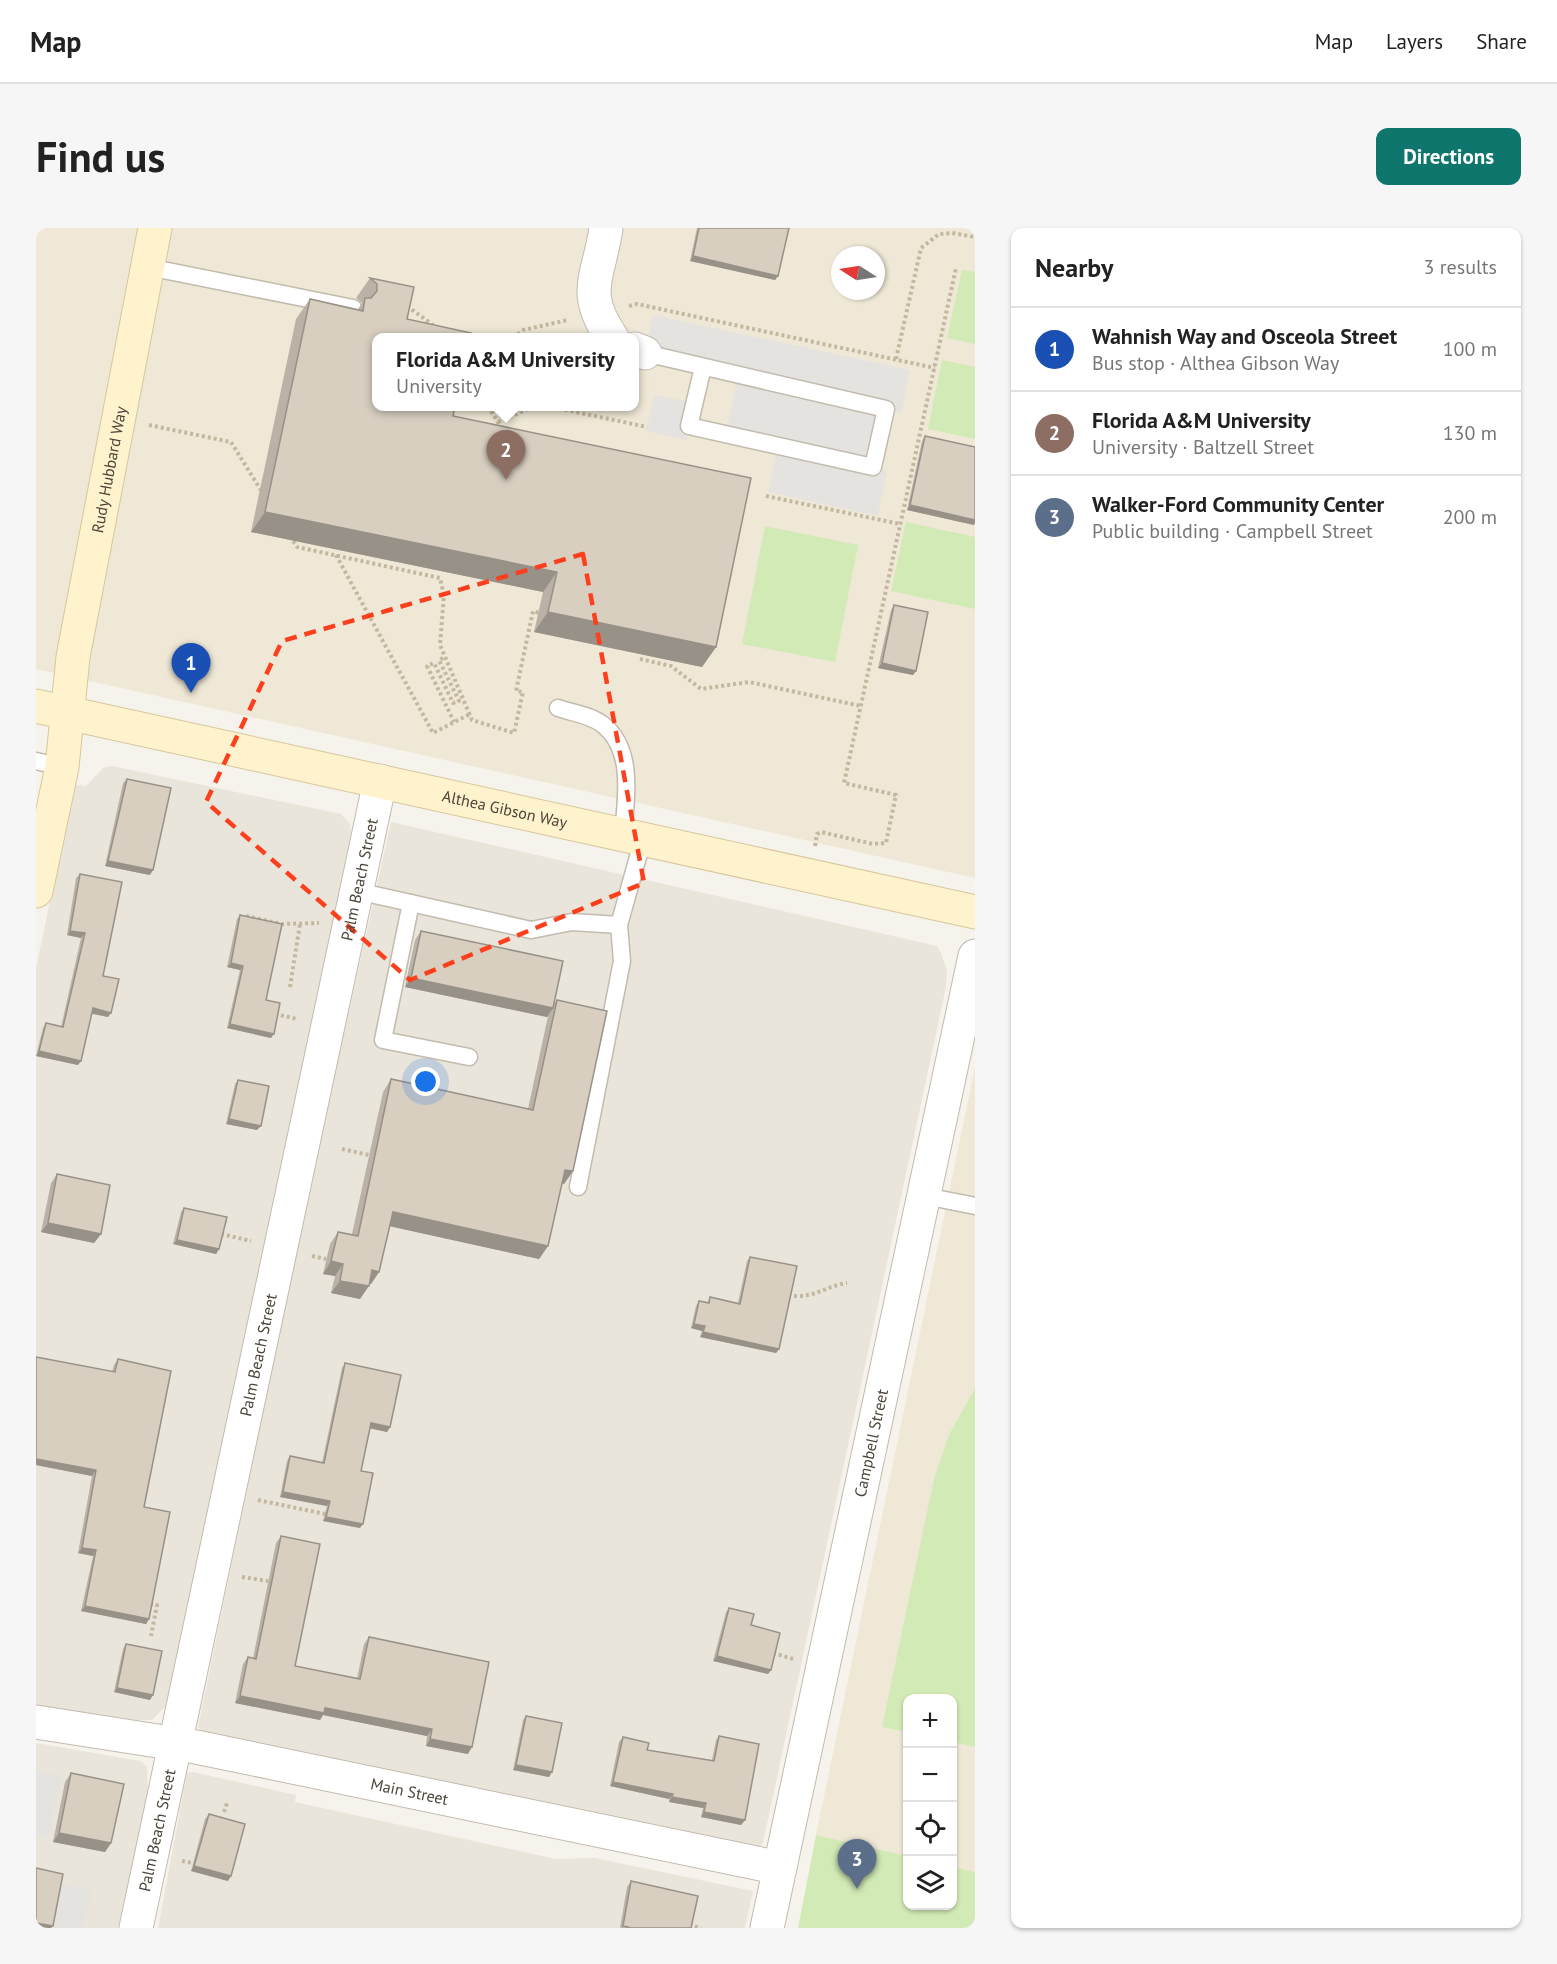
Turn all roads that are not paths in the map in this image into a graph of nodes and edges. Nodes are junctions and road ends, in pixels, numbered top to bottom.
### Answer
1 (155, 228) edge
2 (606, 228) edge
3 (148, 267) junction
4 (353, 308) edge
5 (616, 323) edge
6 (640, 351) edge
7 (703, 367) junction
8 (36, 706) edge
9 (558, 708) dead end
10 (68, 712) junction
11 (49, 764) edge
12 (380, 781) junction
13 (633, 836) junction
14 (40, 847) edge
15 (36, 891) edge
16 (357, 891) junction
17 (411, 903) junction
18 (975, 912) edge
19 (619, 925) junction
20 (975, 956) edge
21 (469, 1057) dead end
22 (578, 1187) dead end
23 (925, 1196) junction
24 (975, 1206) edge
25 (36, 1722) edge
26 (176, 1743) junction
27 (780, 1868) junction
28 (136, 1928) edge
29 (767, 1928) edge

1 - 3 street, Rudy Hubbard Way
2 - 5 street
3 - 4 lane
3 - 10 street, Rudy Hubbard Way
6 - 7 lane
7 - 7 lane
8 - 10 street, Althea Gibson Way
9 - 13 lane
10 - 11 street, Rudy Hubbard Way
10 - 12 street, Althea Gibson Way
11 - 14 street, Rudy Hubbard Way
12 - 13 street, Althea Gibson Way
12 - 16 street, Palm Beach Street
13 - 18 street, Althea Gibson Way
13 - 19 lane
14 - 15 street, Rudy Hubbard Way
16 - 17 lane
16 - 26 street, Palm Beach Street
17 - 19 lane
17 - 21 lane
19 - 22 lane
20 - 23 street, Campbell Street
23 - 24 lane
23 - 27 street, Campbell Street
25 - 26 street, Main Street
26 - 27 street, Main Street
26 - 28 street, Palm Beach Street
27 - 29 street, Campbell Street

